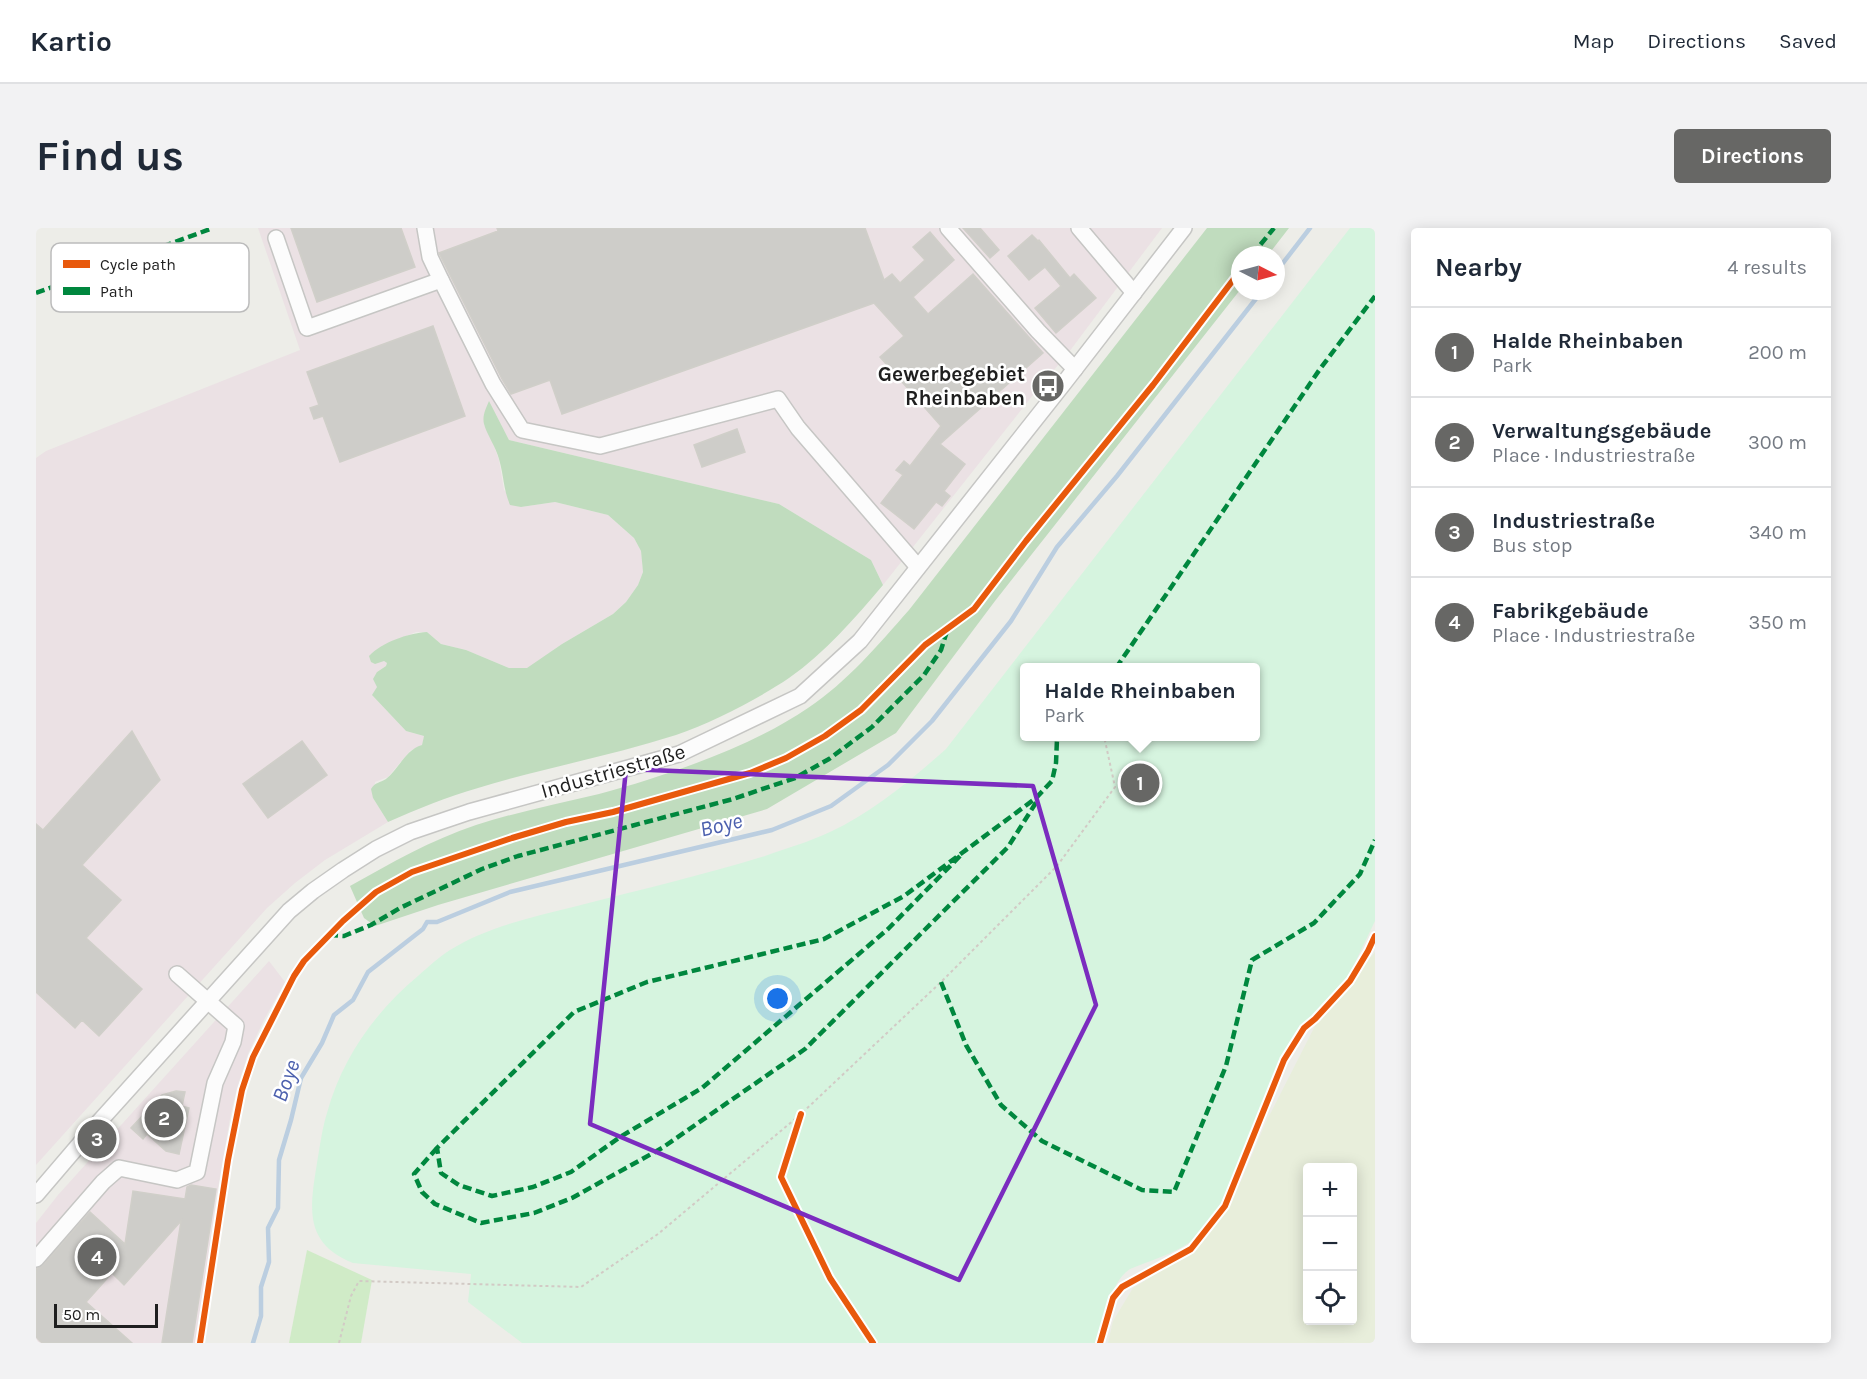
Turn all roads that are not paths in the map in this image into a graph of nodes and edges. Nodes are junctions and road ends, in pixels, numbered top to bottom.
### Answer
1 (425, 228) edge
2 (948, 228) edge
3 (1079, 228) edge
4 (1184, 228) edge
5 (276, 238) dead end
6 (441, 280) junction
7 (1134, 293) junction
8 (1075, 369) junction
9 (918, 567) junction
10 (177, 974) dead end
11 (208, 1001) junction
12 (36, 1195) edge
13 (36, 1259) edge

1 - 6 street
2 - 8 street
3 - 7 street
4 - 7 street, Industriestraße
5 - 6 street
6 - 9 street
7 - 8 street, Industriestraße
8 - 9 street, Industriestraße
9 - 11 street, Industriestraße
10 - 11 street
11 - 12 street, Industriestraße
11 - 13 street

